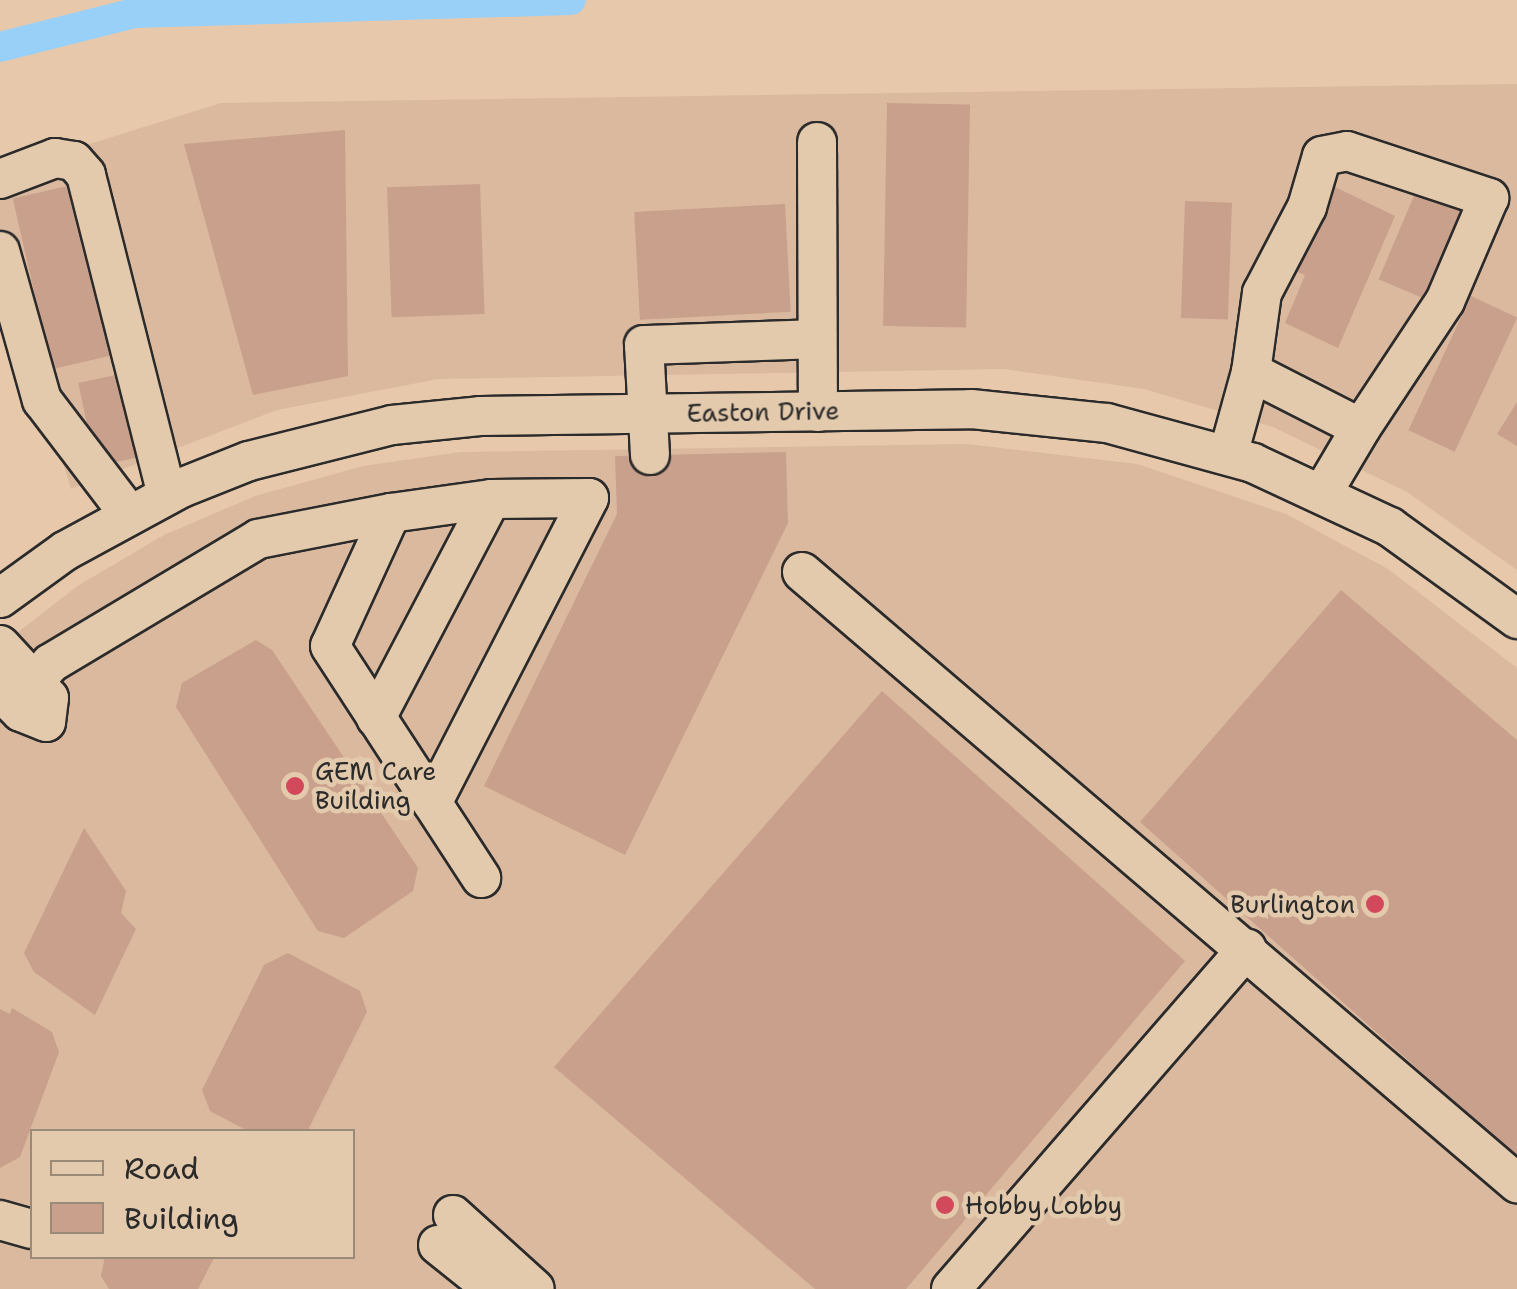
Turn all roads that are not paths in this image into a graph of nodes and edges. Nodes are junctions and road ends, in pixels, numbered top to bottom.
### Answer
1 (817, 142) dead end
2 (0, 179) edge
3 (0, 251) edge
4 (814, 340) junction
5 (1252, 372) junction
6 (818, 412) junction
7 (649, 414) junction
8 (1361, 428) junction
9 (650, 455) dead end
10 (1228, 455) junction
11 (1323, 492) junction
12 (167, 495) junction
13 (490, 499) junction
14 (391, 512) junction
15 (129, 514) junction
16 (802, 572) dead end
17 (0, 598) edge
18 (1517, 618) edge
19 (0, 644) edge
20 (17, 686) edge
21 (376, 718) junction
22 (432, 803) junction
23 (481, 878) dead end
24 (1247, 950) junction
25 (1517, 1183) edge
26 (0, 1220) edge
27 (30, 1228) edge
28 (483, 1285) edge
29 (535, 1289) edge
30 (951, 1289) edge

1 - 4 street
2 - 12 street
3 - 15 street
4 - 6 street
4 - 7 street
5 - 8 street
5 - 8 street
5 - 10 street
6 - 7 street, Easton Drive
6 - 10 street, Easton Drive
7 - 9 street
7 - 12 street, Easton Drive
8 - 11 street
10 - 11 street, Easton Drive
11 - 18 street, Easton Drive
12 - 15 street, Easton Drive
13 - 14 street
13 - 21 street
13 - 22 street
14 - 20 street
14 - 21 street
15 - 17 street, Easton Drive
16 - 24 street
19 - 20 street
21 - 22 street
22 - 23 street
24 - 25 street
24 - 30 street
26 - 27 street
28 - 29 street

